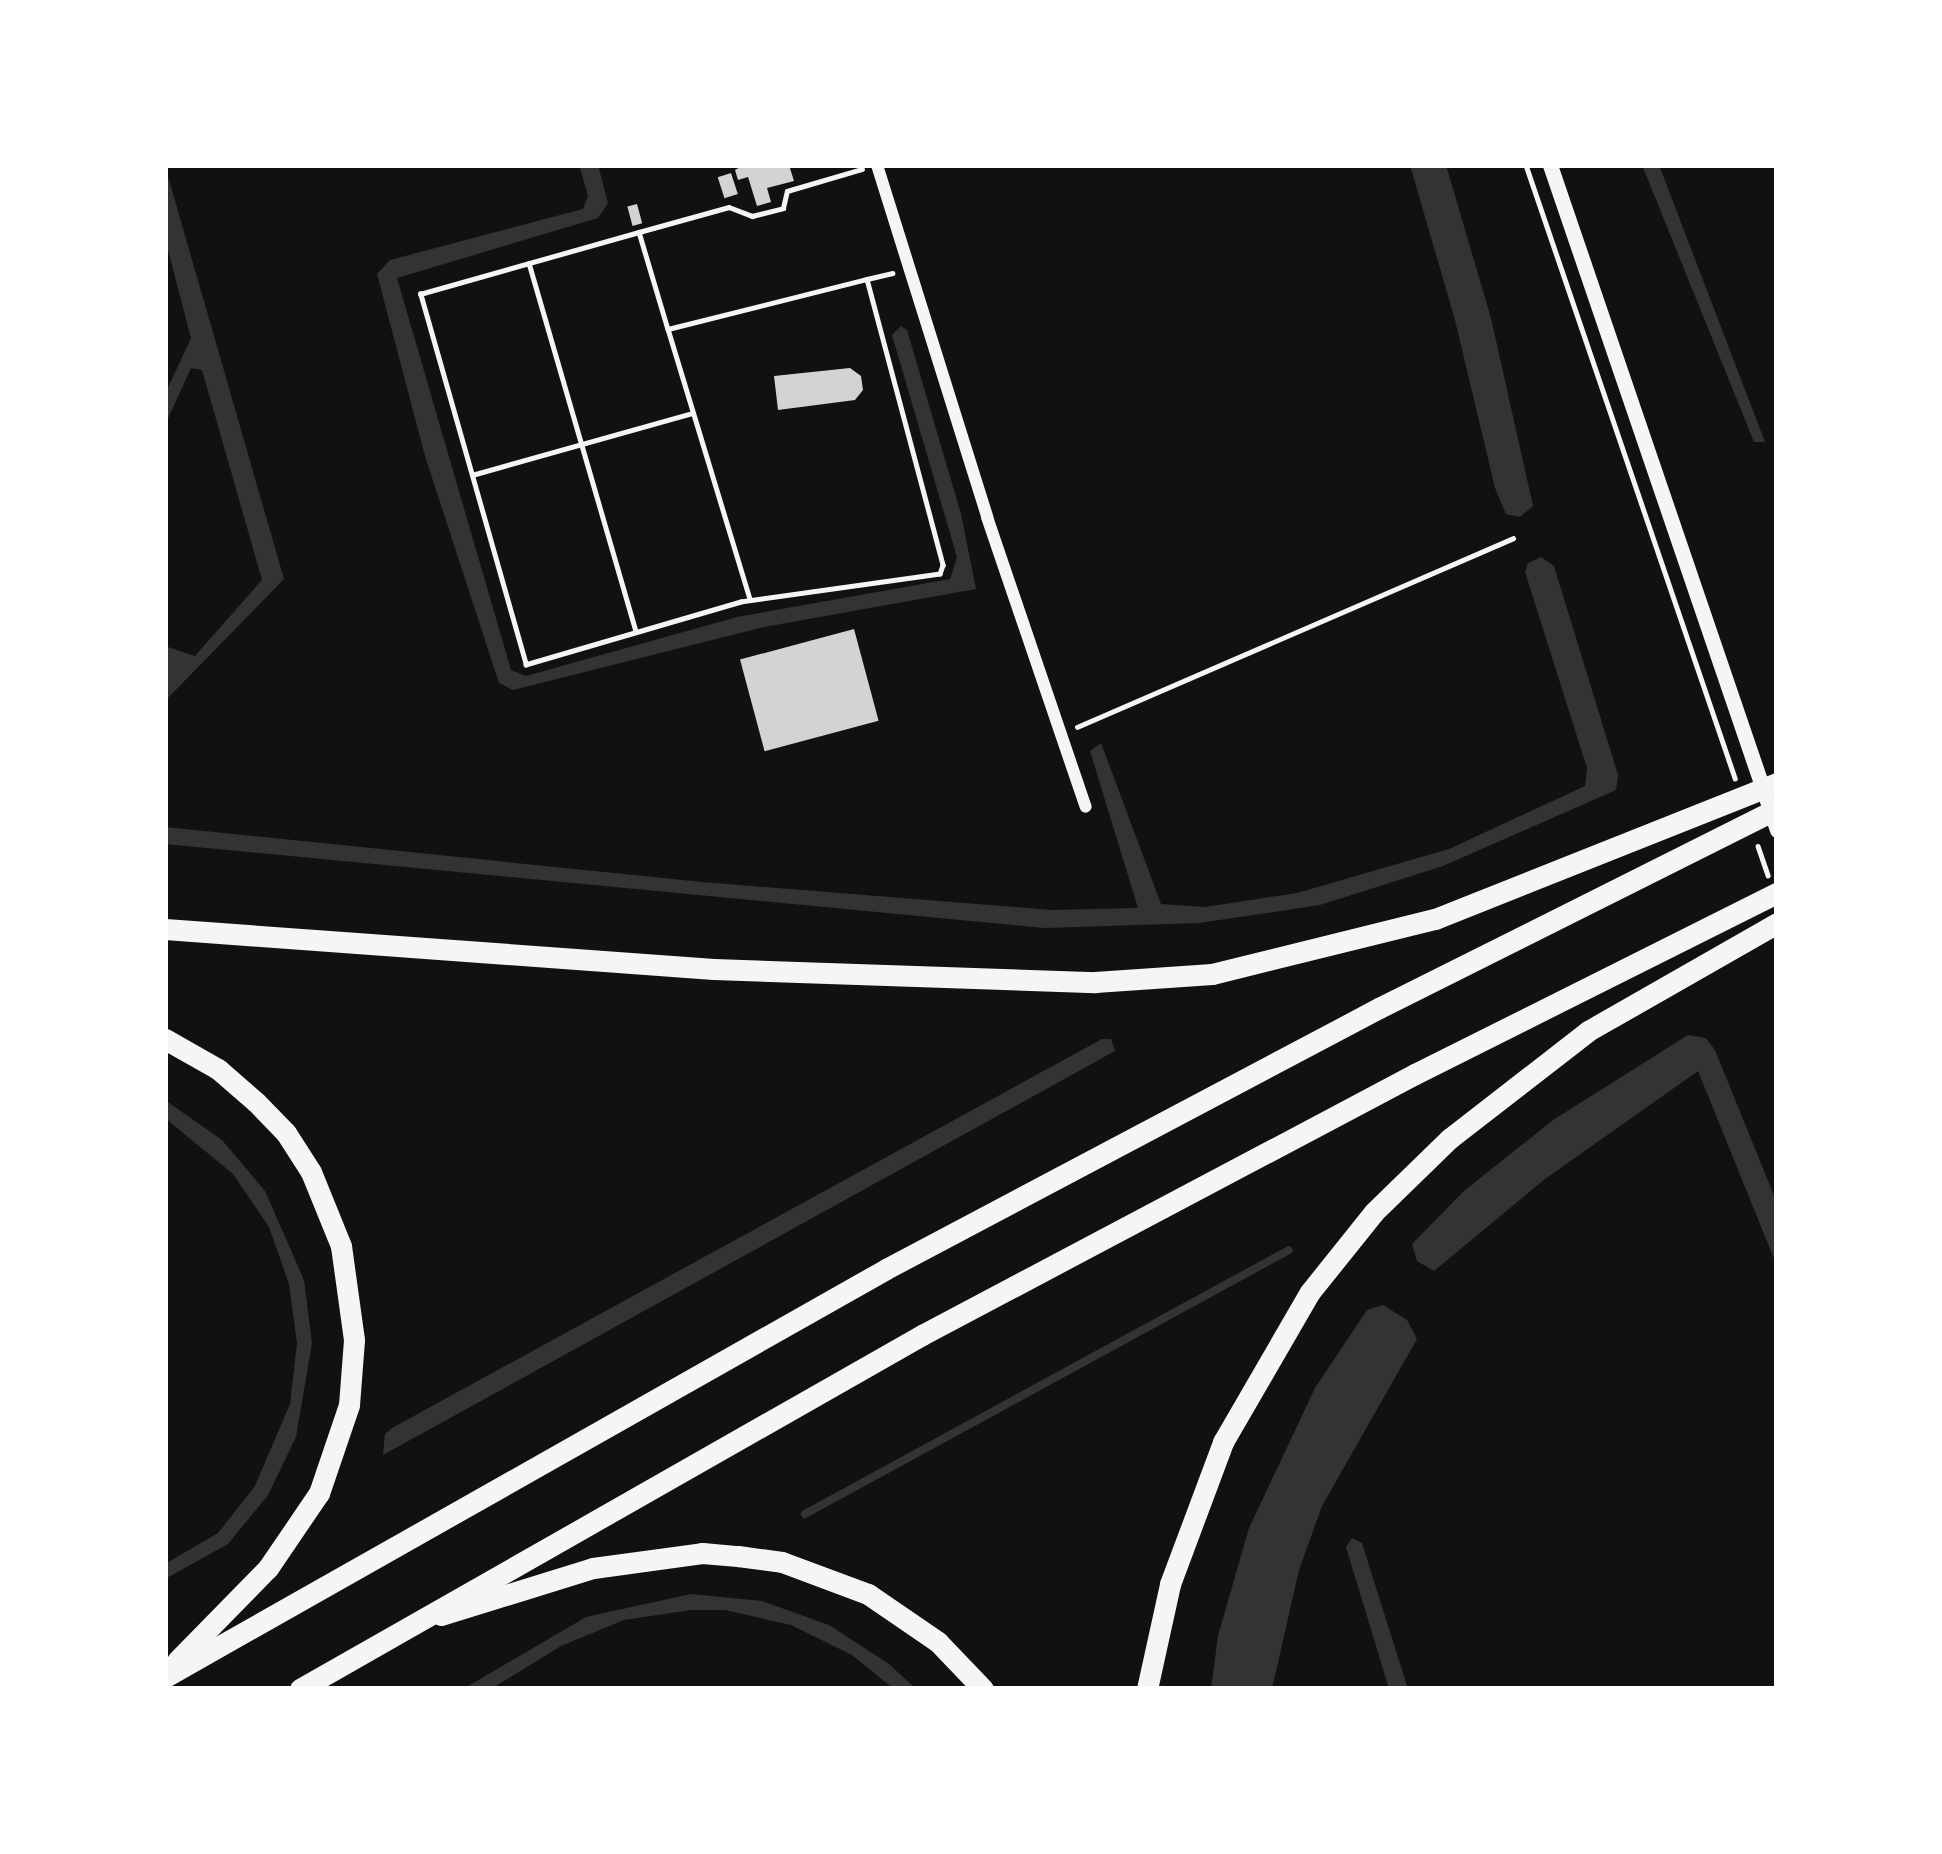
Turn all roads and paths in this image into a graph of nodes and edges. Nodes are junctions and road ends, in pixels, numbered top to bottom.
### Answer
1 (876, 165) edge
2 (1526, 165) edge
3 (1550, 165) edge
4 (639, 232) junction
5 (529, 263) junction
6 (909, 268) junction
7 (867, 279) junction
8 (668, 329) junction
9 (694, 412) junction
10 (582, 444) junction
11 (472, 475) junction
12 (1513, 538) dead end
13 (751, 601) junction
14 (636, 633) junction
15 (1060, 734) junction
16 (1723, 742) dead end
17 (1777, 782) edge
18 (1086, 807) dead end
19 (1777, 809) edge
20 (1777, 830) edge
21 (1777, 893) edge
22 (1777, 923) edge
23 (165, 929) edge
24 (165, 1039) edge
25 (406, 1626) junction
26 (165, 1675) edge
27 (300, 1689) edge
28 (982, 1689) edge
29 (1147, 1689) edge

1 - 4 path
1 - 6 street
2 - 16 path
3 - 20 street
4 - 5 path
4 - 8 path
5 - 10 path
5 - 11 path
6 - 7 path
6 - 15 street
7 - 8 path
7 - 13 path
8 - 9 path
9 - 10 path
9 - 13 path
10 - 11 path
10 - 14 path
11 - 14 path
12 - 15 path
13 - 14 path
15 - 18 street
17 - 23 highway
19 - 26 highway
21 - 25 highway
22 - 29 highway
24 - 26 highway
25 - 27 highway
25 - 28 highway

